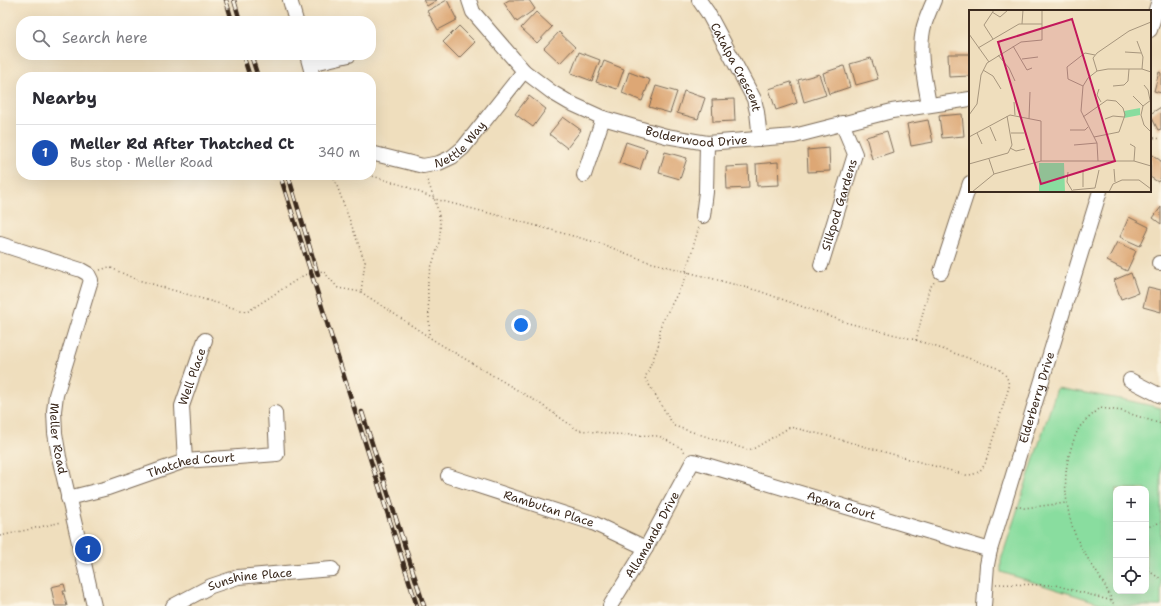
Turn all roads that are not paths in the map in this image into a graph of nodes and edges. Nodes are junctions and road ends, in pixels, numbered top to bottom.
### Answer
1 (290, 0) edge
2 (469, 0) edge
3 (699, 0) edge
4 (934, 0) edge
5 (1159, 0) edge
6 (295, 16) edge
7 (1151, 27) edge
8 (330, 60) edge
9 (310, 65) edge
10 (524, 71) junction
11 (969, 99) edge
12 (929, 105) junction
13 (603, 118) junction
14 (842, 123) junction
15 (760, 139) junction
16 (707, 143) junction
17 (376, 153) edge
18 (584, 175) dead end
19 (969, 186) edge
20 (1100, 192) edge
21 (702, 216) road end
22 (0, 244) edge
23 (821, 264) dead end
24 (941, 272) road end
25 (205, 340) dead end
26 (1130, 380) dead end
27 (1161, 396) edge
28 (275, 413) dead end
29 (185, 461) junction
30 (693, 461) joint
31 (448, 476) dead end
32 (68, 498) junction
33 (646, 548) junction
34 (990, 550) junction
35 (332, 569) dead end
36 (94, 606) edge
37 (173, 606) edge
38 (610, 606) edge
39 (984, 606) edge

1 - 6 street
2 - 10 street, Bolderwood Drive
3 - 15 street, Catalpa Crescent
4 - 12 street
5 - 7 street
8 - 9 street
10 - 13 street, Bolderwood Drive
10 - 17 street, Nettle Way
11 - 12 street, Bolderwood Drive
12 - 14 street, Bolderwood Drive
13 - 16 street, Bolderwood Drive
13 - 18 street
14 - 15 street, Bolderwood Drive
14 - 23 street, Silkpod Gardens
15 - 16 street, Bolderwood Drive
16 - 21 street
19 - 24 street
20 - 34 street, Elderberry Drive
22 - 32 street, Meller Road
25 - 29 street, Well Place
26 - 27 street
28 - 29 street, Thatched Court
29 - 32 street, Thatched Court
30 - 33 street, Allamanda Drive
30 - 34 street, Apara Court
31 - 33 street, Rambutan Place
32 - 36 street, Meller Road
33 - 38 street, Allamanda Drive
34 - 39 street, Elderberry Drive
35 - 37 street, Sunshine Place

